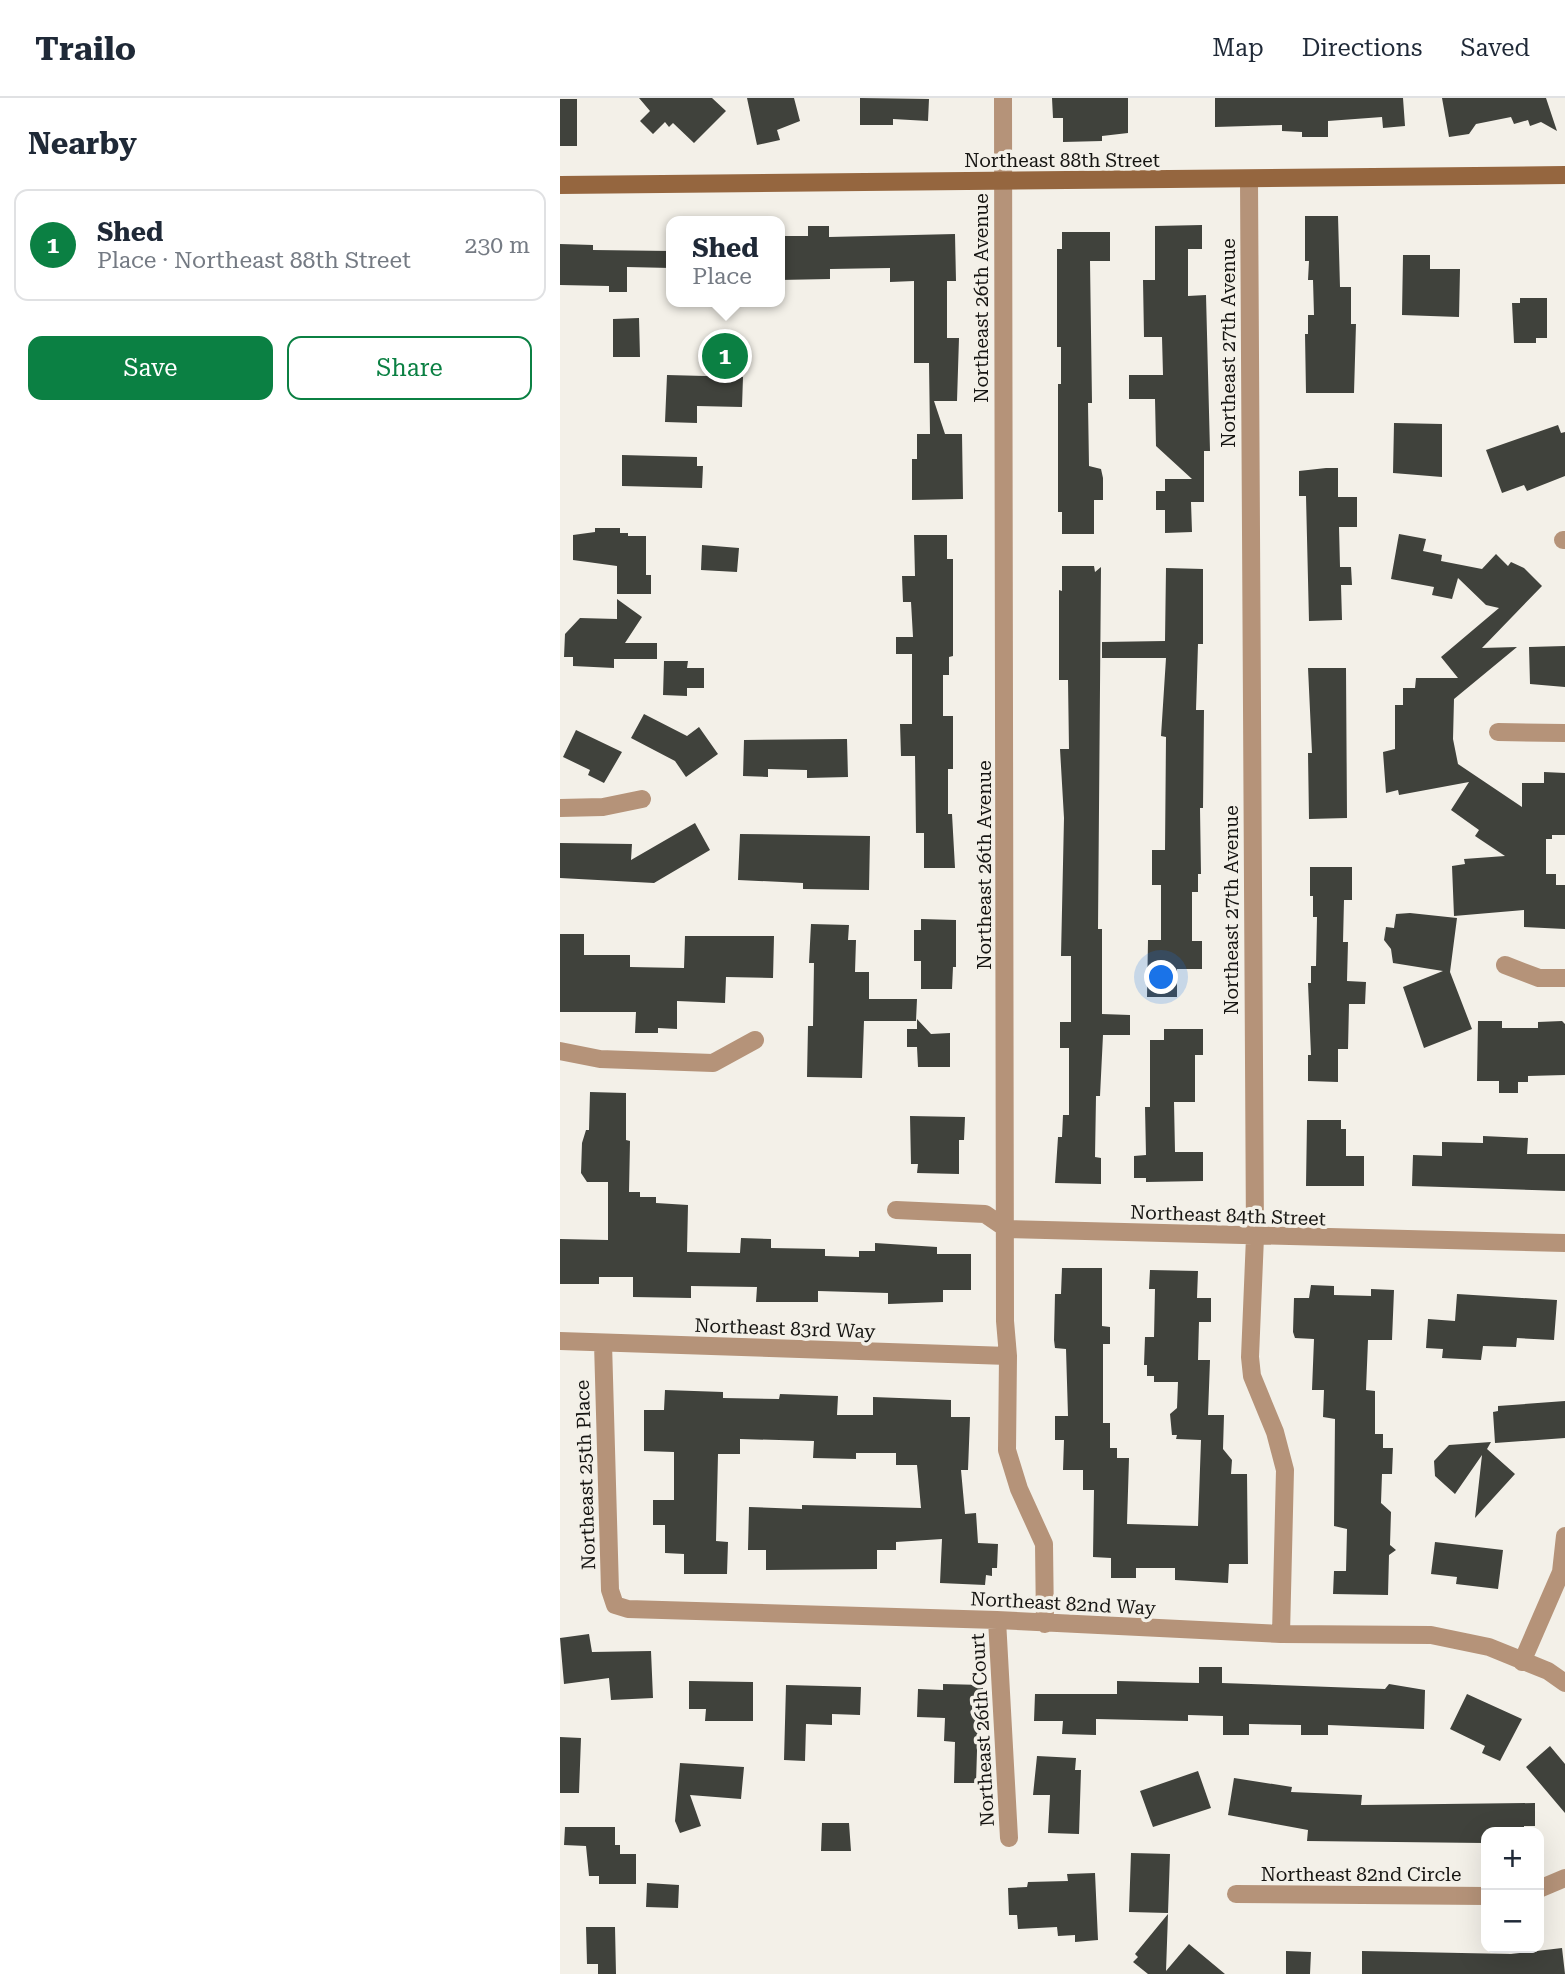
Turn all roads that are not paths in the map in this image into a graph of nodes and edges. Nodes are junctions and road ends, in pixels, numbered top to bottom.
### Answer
1 (1003, 98) edge
2 (1565, 175) edge
3 (1249, 180) junction
4 (1002, 181) junction
5 (560, 184) edge
6 (1498, 732) dead end
7 (1565, 733) edge
8 (642, 799) dead end
9 (560, 808) edge
10 (1505, 965) dead end
11 (1565, 978) edge
12 (755, 1040) dead end
13 (560, 1051) edge
14 (896, 1210) dead end
15 (1007, 1229) junction
16 (1255, 1237) junction
17 (1565, 1243) edge
18 (560, 1342) edge
19 (603, 1343) junction
20 (1008, 1356) junction
21 (1565, 1536) edge
22 (615, 1605) joint
23 (997, 1620) junction
24 (1045, 1623) junction
25 (1280, 1634) junction
26 (1514, 1658) junction
27 (1565, 1683) edge
28 (1009, 1838) dead end
29 (1565, 1878) edge
30 (1544, 1887) edge
31 (1236, 1894) dead end
32 (1481, 1896) edge

1 - 4 street, Northeast 26th Avenue
2 - 3 street, Northeast 88th Street
3 - 4 street, Northeast 88th Street
3 - 16 street, Northeast 27th Avenue
4 - 5 street, Northeast 88th Street
4 - 15 street, Northeast 26th Avenue
6 - 7 street
8 - 9 street
10 - 11 street
12 - 13 street
14 - 15 street, Northeast 84th Street
15 - 16 street, Northeast 84th Street
15 - 20 street, Northeast 26th Avenue
16 - 17 street, Northeast 84th Street
16 - 25 street, Northeast 27th Avenue
18 - 19 street, Northeast 83rd Way
19 - 20 street, Northeast 83rd Way
19 - 22 street, Northeast 25th Place
20 - 24 street, Northeast 26th Avenue
21 - 26 street
22 - 23 street, Northeast 82nd Way
23 - 24 street, Northeast 82nd Way
23 - 28 street, Northeast 26th Court
24 - 25 street, Northeast 82nd Way
25 - 26 street, Northeast 82nd Way
26 - 27 street, Northeast 82nd Way
29 - 30 street
31 - 32 street, Northeast 82nd Circle

